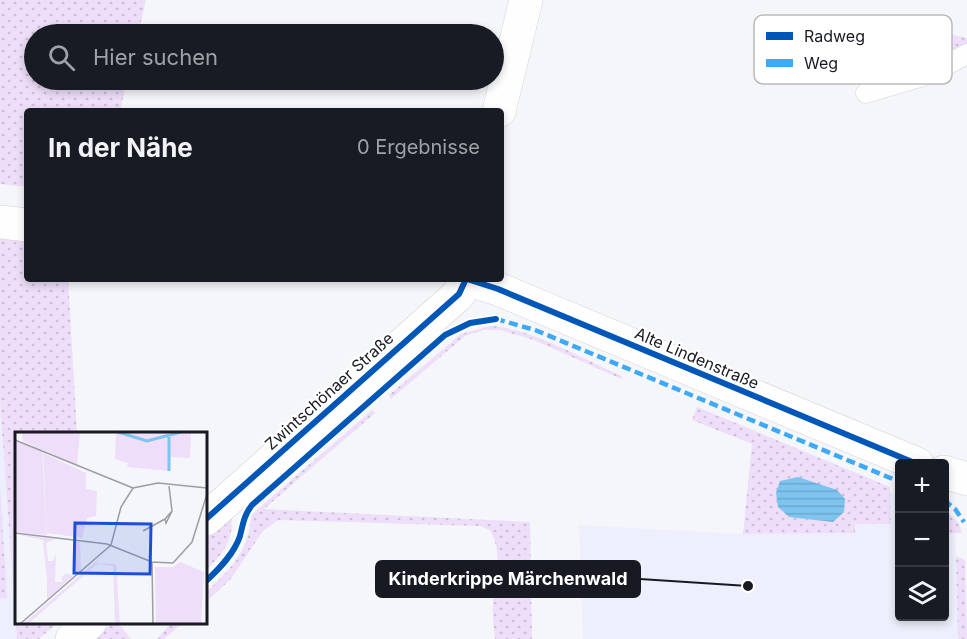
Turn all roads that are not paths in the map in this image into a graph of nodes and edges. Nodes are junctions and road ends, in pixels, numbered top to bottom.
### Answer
1 (526, 0) edge
2 (967, 54) edge
3 (952, 62) edge
4 (896, 84) edge
5 (866, 93) dead end
6 (500, 108) edge
7 (0, 222) edge
8 (24, 225) edge
9 (465, 282) edge
10 (476, 282) edge
11 (905, 459) edge
12 (949, 473) edge
13 (967, 479) edge
14 (207, 518) edge
15 (88, 624) edge
16 (72, 639) edge

1 - 6 street
2 - 3 lane
4 - 5 lane
7 - 8 street
9 - 14 street, Zwintschönaer Straße
10 - 11 street, Alte Lindenstraße
12 - 13 street
15 - 16 street

